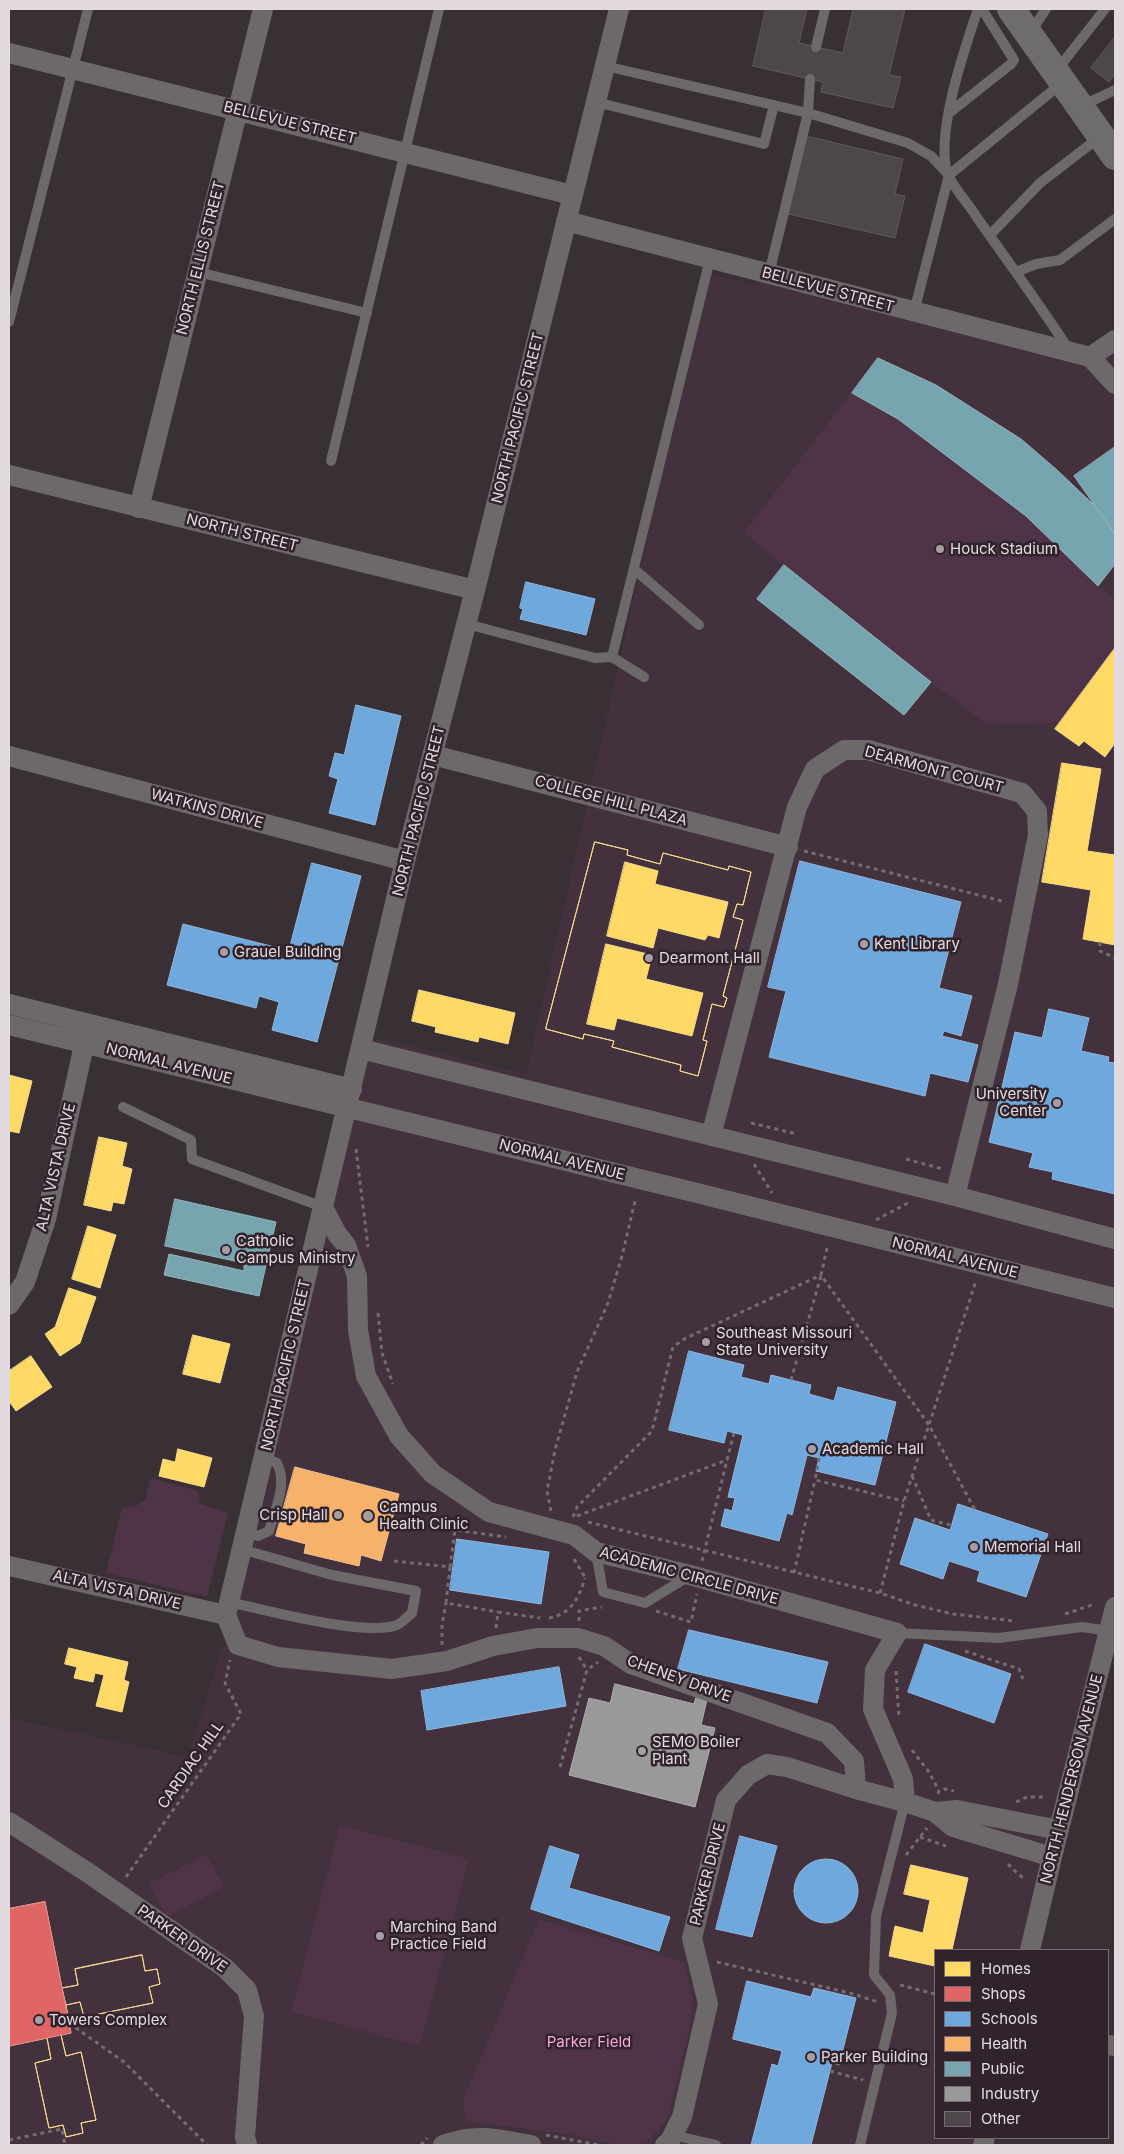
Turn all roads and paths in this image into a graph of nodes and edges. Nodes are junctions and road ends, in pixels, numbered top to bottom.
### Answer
1 (88, 9) edge
2 (263, 9) edge
3 (439, 9) edge
4 (619, 9) edge
5 (825, 9) edge
6 (978, 9) edge
7 (982, 9) edge
8 (1011, 9) edge
9 (1046, 9) edge
10 (1105, 9) edge
11 (1029, 35) junction
12 (816, 47) dead end
13 (9, 53) edge
14 (605, 66) junction
15 (74, 69) junction
16 (1059, 78) junction
17 (810, 79) dead end
18 (1115, 90) edge
19 (596, 102) junction
20 (774, 105) junction
21 (1080, 107) junction
22 (238, 111) junction
23 (808, 113) junction
24 (949, 113) junction
25 (1108, 146) edge
26 (405, 152) junction
27 (948, 175) junction
28 (572, 195) junction
29 (1115, 219) edge
30 (566, 221) junction
31 (990, 235) junction
32 (710, 259) junction
33 (198, 272) junction
34 (1016, 272) junction
35 (769, 274) junction
36 (914, 312) junction
37 (366, 313) junction
38 (9, 322) edge
39 (1115, 340) edge
40 (1080, 355) junction
41 (1115, 384) edge
42 (331, 461) dead end
43 (9, 476) edge
44 (139, 508) junction
45 (634, 569) junction
46 (475, 590) junction
47 (467, 624) junction
48 (699, 625) dead end
49 (612, 657) junction
50 (644, 677) dead end
51 (433, 755) junction
52 (9, 756) edge
53 (788, 847) junction
54 (405, 861) junction
55 (1024, 907) junction
56 (1100, 942) dead end
57 (1115, 958) edge
58 (9, 1004) edge
59 (9, 1025) edge
60 (86, 1034) junction
61 (361, 1049) junction
62 (350, 1098) junction
63 (122, 1108) dead end
64 (750, 1123) dead end
65 (797, 1134) dead end
66 (711, 1136) junction
67 (356, 1149) dead end
68 (906, 1159) dead end
69 (754, 1163) dead end
70 (944, 1170) dead end
71 (774, 1196) dead end
72 (955, 1196) junction
73 (634, 1201) dead end
74 (909, 1202) dead end
75 (323, 1207) junction
76 (876, 1220) dead end
77 (1115, 1239) edge
78 (827, 1248) dead end
79 (369, 1255) dead end
80 (982, 1264) junction
81 (821, 1275) junction
82 (1115, 1298) edge
83 (9, 1305) edge
84 (377, 1309) dead end
85 (791, 1380) dead end
86 (396, 1391) dead end
87 (929, 1425) junction
88 (734, 1433) dead end
89 (819, 1458) dead end
90 (727, 1460) junction
91 (912, 1476) junction
92 (814, 1480) junction
93 (904, 1501) junction
94 (975, 1510) dead end
95 (544, 1512) dead end
96 (566, 1517) dead end
97 (572, 1518) junction
98 (951, 1525) dead end
99 (508, 1538) dead end
100 (243, 1541) junction
101 (596, 1552) junction
102 (705, 1552) junction
103 (394, 1561) dead end
104 (9, 1566) edge
105 (450, 1566) junction
106 (794, 1573) junction
107 (696, 1575) junction
108 (585, 1577) dead end
109 (880, 1593) junction
110 (446, 1604) junction
111 (1096, 1604) dead end
112 (608, 1606) dead end
113 (1115, 1607) edge
114 (228, 1608) junction
115 (650, 1609) dead end
116 (498, 1612) junction
117 (1060, 1615) dead end
118 (1018, 1620) dead end
119 (579, 1622) dead end
120 (1112, 1632) edge
121 (897, 1633) junction
122 (238, 1645) junction
123 (493, 1646) junction
124 (962, 1650) dead end
125 (578, 1654) dead end
126 (602, 1659) dead end
127 (444, 1661) junction
128 (896, 1669) dead end
129 (587, 1670) junction
130 (1023, 1679) dead end
131 (900, 1721) dead end
132 (906, 1742) dead end
133 (560, 1767) dead end
134 (856, 1789) junction
135 (939, 1791) junction
136 (963, 1794) dead end
137 (1046, 1797) dead end
138 (905, 1802) junction
139 (1015, 1803) dead end
140 (934, 1812) junction
141 (9, 1822) edge
142 (1058, 1830) junction
143 (904, 1856) dead end
144 (1052, 1857) junction
145 (115, 1892) junction
146 (1030, 1949) edge
147 (697, 1958) junction
148 (894, 1978) dead end
149 (934, 1994) edge
150 (892, 2006) junction
151 (69, 2023) dead end
152 (830, 2071) dead end
153 (875, 2083) junction
154 (9, 2140) edge
155 (669, 2140) edge
156 (65, 2145) edge
157 (207, 2145) edge
158 (247, 2145) edge
159 (443, 2145) edge
160 (531, 2145) edge
161 (716, 2145) edge
162 (860, 2145) edge

1 - 15 lane
2 - 22 street, NORTH ELLIS STREET
3 - 26 lane
4 - 14 street, NORTH PACIFIC STREET
5 - 12 lane
6 - 24 lane
7 - 24 lane
8 - 11 main road
9 - 11 lane
10 - 16 lane
11 - 16 main road
13 - 15 street, BELLEVUE STREET
14 - 19 street, NORTH PACIFIC STREET
14 - 20 lane
15 - 22 street, BELLEVUE STREET
15 - 38 lane
16 - 21 main road
16 - 27 lane
17 - 23 lane
18 - 21 lane
19 - 20 lane
19 - 28 street, NORTH PACIFIC STREET
20 - 23 lane
21 - 25 main road
22 - 26 street, BELLEVUE STREET
22 - 33 street, NORTH ELLIS STREET
23 - 27 lane
23 - 35 lane
24 - 27 lane
25 - 31 lane
26 - 28 street, BELLEVUE STREET
26 - 37 lane
27 - 31 lane
27 - 36 lane
28 - 30 street, NORTH PACIFIC STREET
29 - 34 lane
30 - 32 street, BELLEVUE STREET
30 - 46 street, NORTH PACIFIC STREET
31 - 34 lane
32 - 35 street, BELLEVUE STREET
32 - 45 lane
33 - 37 lane
33 - 44 street, NORTH ELLIS STREET
34 - 40 lane
35 - 36 street, BELLEVUE STREET
36 - 40 street, BELLEVUE STREET
37 - 42 lane
39 - 40 street
40 - 41 street
43 - 44 street, NORTH STREET
44 - 46 street, NORTH STREET
45 - 48 lane
45 - 49 lane
46 - 47 street, NORTH PACIFIC STREET
47 - 49 lane
47 - 51 street, NORTH PACIFIC STREET
49 - 50 lane
51 - 53 street, COLLEGE HILL PLAZA
51 - 54 street, NORTH PACIFIC STREET
52 - 54 street, WATKINS DRIVE
53 - 55 path
53 - 55 street, DEARMONT COURT
53 - 66 street, DEARMONT COURT
54 - 61 street, NORTH PACIFIC STREET
55 - 72 street, DEARMONT COURT
56 - 57 path
58 - 60 street, NORMAL AVENUE
59 - 60 street, NORMAL AVENUE
60 - 62 street, NORMAL AVENUE
60 - 83 street, ALTA VISTA DRIVE
61 - 62 street, NORTH PACIFIC STREET
61 - 66 street
62 - 75 street, NORTH PACIFIC STREET
62 - 80 street, NORMAL AVENUE
63 - 75 lane
64 - 65 path
66 - 72 street
67 - 79 path
68 - 70 path
69 - 71 path
72 - 77 street
73 - 95 path
74 - 76 path
75 - 100 street, NORTH PACIFIC STREET
75 - 101 street, ACADEMIC CIRCLE DRIVE
78 - 81 path
80 - 82 street, NORMAL AVENUE
80 - 87 path
81 - 85 path
81 - 87 path
81 - 97 path
84 - 86 path
87 - 91 path
87 - 94 path
88 - 90 path
89 - 92 path
90 - 97 path
90 - 102 path
91 - 93 path
91 - 98 path
92 - 93 path
92 - 106 path
93 - 109 path
96 - 97 path
97 - 102 path
99 - 105 path
100 - 114 street, NORTH PACIFIC STREET
100 - 114 lane
101 - 107 street, ACADEMIC CIRCLE DRIVE
101 - 107 lane
102 - 106 path
102 - 107 path
103 - 105 path
104 - 114 street, ALTA VISTA DRIVE
105 - 110 path
106 - 109 path
107 - 115 path
107 - 121 street, ACADEMIC CIRCLE DRIVE
108 - 116 path
109 - 118 path
110 - 116 path
110 - 127 path
111 - 117 path
112 - 119 path
113 - 120 street, NORTH HENDERSON AVENUE
114 - 122 street
116 - 123 path
120 - 121 lane
120 - 142 street, NORTH HENDERSON AVENUE
121 - 138 street
122 - 127 street, CHENEY DRIVE
122 - 145 path, CARDIAC HILL
123 - 127 street, CHENEY DRIVE
123 - 134 street, CHENEY DRIVE
124 - 130 path
125 - 129 path
126 - 129 path
128 - 131 path
129 - 133 path
132 - 135 path
134 - 138 street
134 - 147 street, PARKER DRIVE
135 - 136 path
135 - 140 path
137 - 139 path
138 - 140 street
138 - 150 lane
140 - 142 street
140 - 143 path
140 - 144 street
141 - 145 street, PARKER DRIVE
142 - 144 street, NORTH HENDERSON AVENUE
144 - 146 street, NORTH HENDERSON AVENUE
145 - 158 street, PARKER DRIVE
147 - 150 path
147 - 155 street, PARKER DRIVE
148 - 149 path
150 - 153 lane
151 - 157 path
152 - 153 path
153 - 162 lane
154 - 156 path
155 - 161 lane
159 - 160 street

